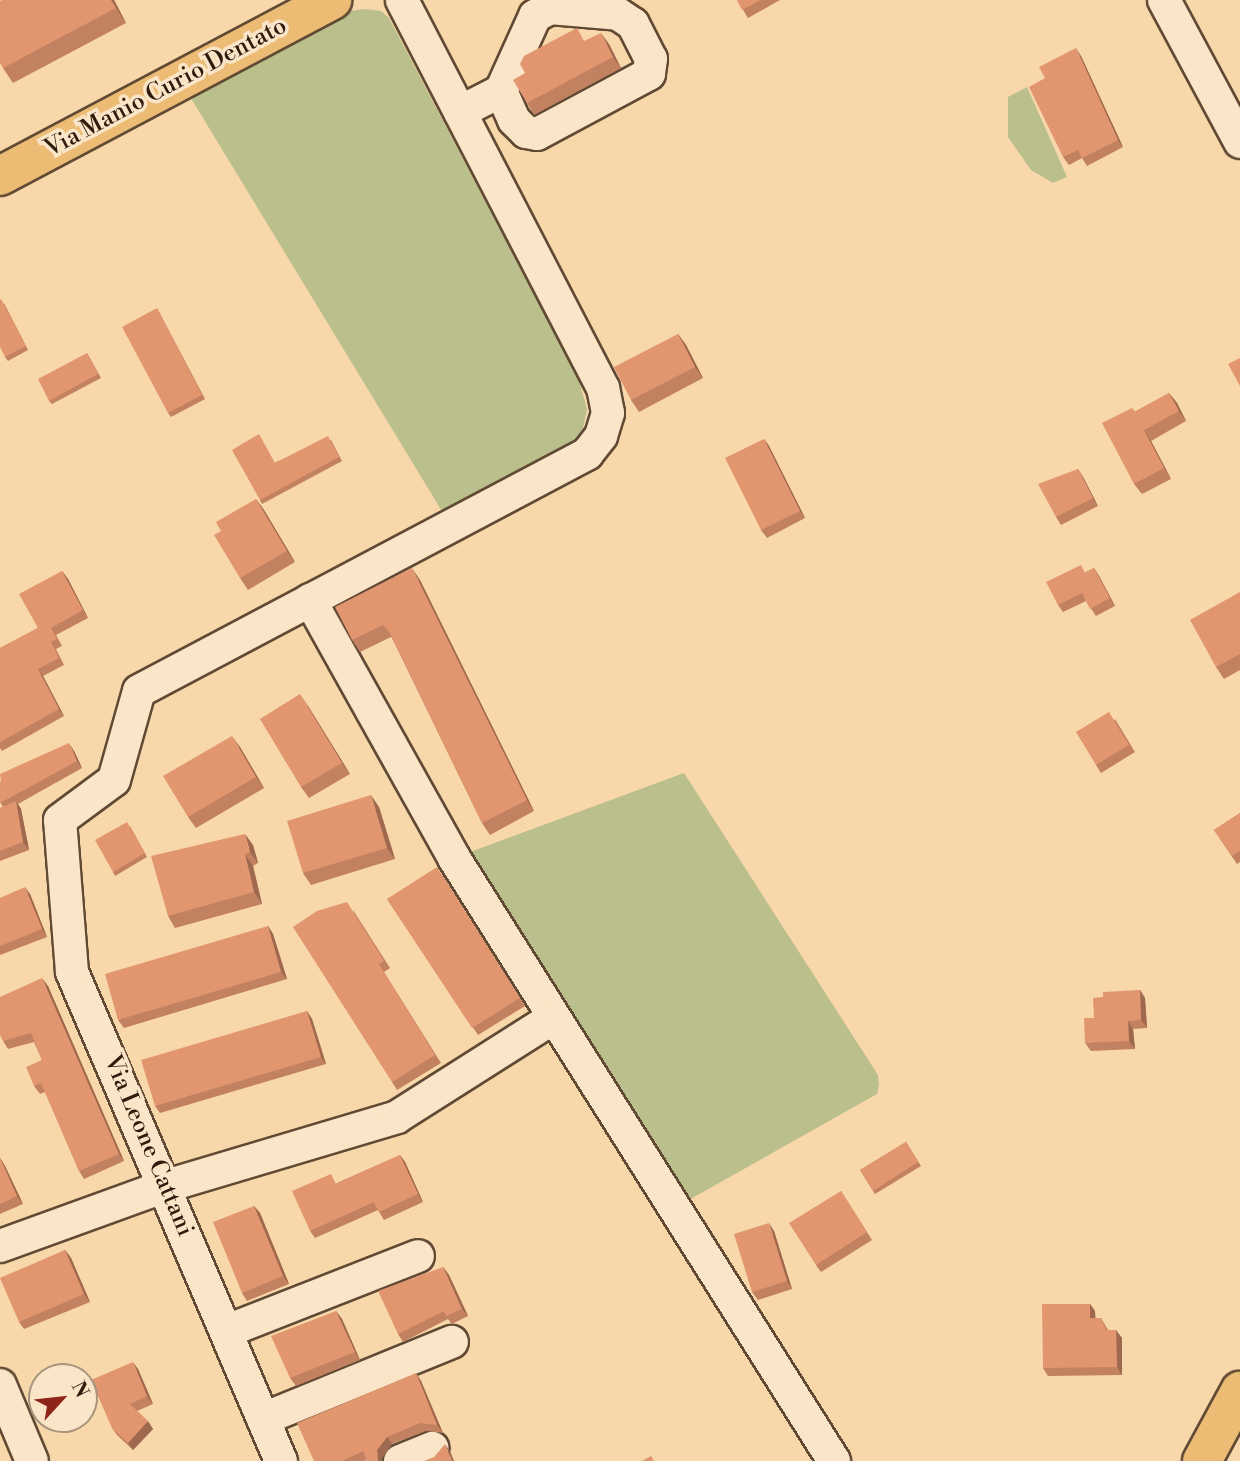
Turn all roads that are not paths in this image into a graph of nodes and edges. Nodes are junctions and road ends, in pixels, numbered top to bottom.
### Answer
1 (332, 0) edge
2 (402, 0) edge
3 (1164, 0) edge
4 (539, 6) edge
5 (501, 91) junction
6 (460, 112) junction
7 (1240, 142) edge
8 (0, 176) edge
9 (310, 600) junction
10 (553, 1018) junction
11 (166, 1186) junction
12 (0, 1246) edge
13 (418, 1256) dead end
14 (227, 1331) junction
15 (452, 1342) dead end
16 (0, 1385) edge
17 (1240, 1391) edge
18 (263, 1419) junction
19 (432, 1448) dead end
20 (32, 1461) edge
21 (281, 1461) edge
22 (400, 1461) edge
23 (834, 1461) edge
24 (1202, 1461) edge

1 - 8 main road, Via Manio Curio Dentato
2 - 6 street
3 - 7 street
4 - 5 street
4 - 5 street
5 - 6 street
6 - 9 street
9 - 10 street
9 - 11 street, Via Leone Cattani
10 - 11 street
10 - 23 street
11 - 12 street
11 - 14 street, Via Leone Cattani
13 - 14 street
14 - 18 street, Via Leone Cattani
15 - 18 street
16 - 20 street
17 - 24 main road
18 - 21 street, Via Leone Cattani
19 - 22 street

